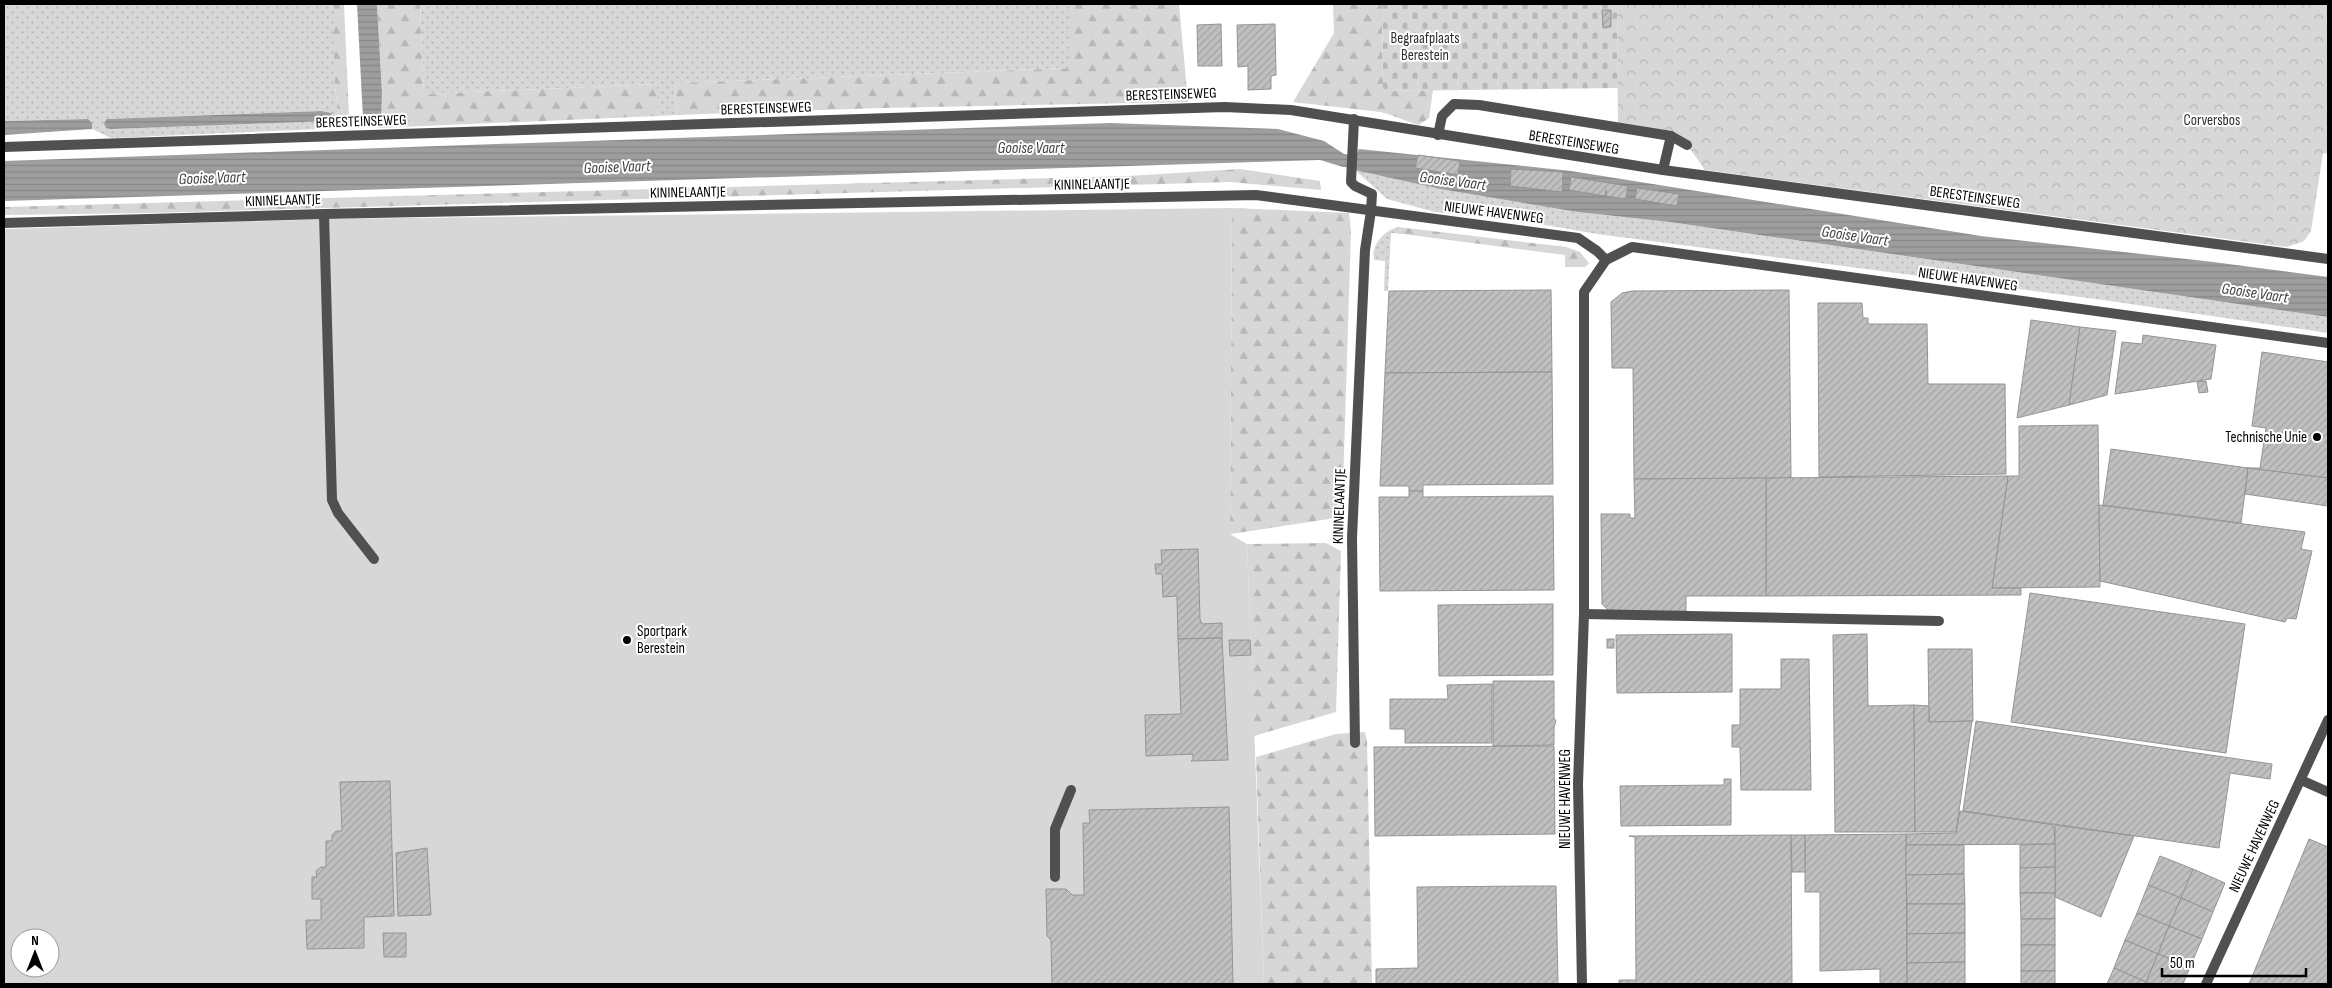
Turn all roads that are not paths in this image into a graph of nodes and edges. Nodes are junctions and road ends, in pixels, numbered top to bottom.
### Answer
1 (1354, 119) junction
2 (1438, 135) junction
3 (1671, 136) junction
4 (1687, 145) dead end
5 (4, 147) edge
6 (1663, 170) junction
7 (1371, 211) junction
8 (324, 214) junction
9 (4, 223) edge
10 (1606, 260) junction
11 (2328, 260) edge
12 (2328, 343) edge
13 (374, 559) dead end
14 (1584, 614) junction
15 (1939, 621) dead end
16 (2328, 720) edge
17 (1355, 743) dead end
18 (2302, 780) junction
19 (1071, 790) dead end
20 (2328, 792) edge
21 (1055, 877) dead end
22 (1582, 984) edge
23 (2206, 984) edge

1 - 2 street, BERESTEINSEWEG
1 - 5 street, BERESTEINSEWEG
1 - 7 street, KININELAANTJE
2 - 3 street
2 - 6 street, BERESTEINSEWEG
3 - 4 street
3 - 6 street
6 - 11 street, BERESTEINSEWEG
7 - 8 street, KININELAANTJE
7 - 10 street, NIEUWE HAVENWEG
7 - 17 street, KININELAANTJE
8 - 9 street, KININELAANTJE
8 - 13 street
10 - 12 street, NIEUWE HAVENWEG
10 - 14 street, NIEUWE HAVENWEG
14 - 15 street
14 - 22 street, NIEUWE HAVENWEG
16 - 18 street, NIEUWE HAVENWEG
18 - 20 street
18 - 23 street, NIEUWE HAVENWEG
19 - 21 street

